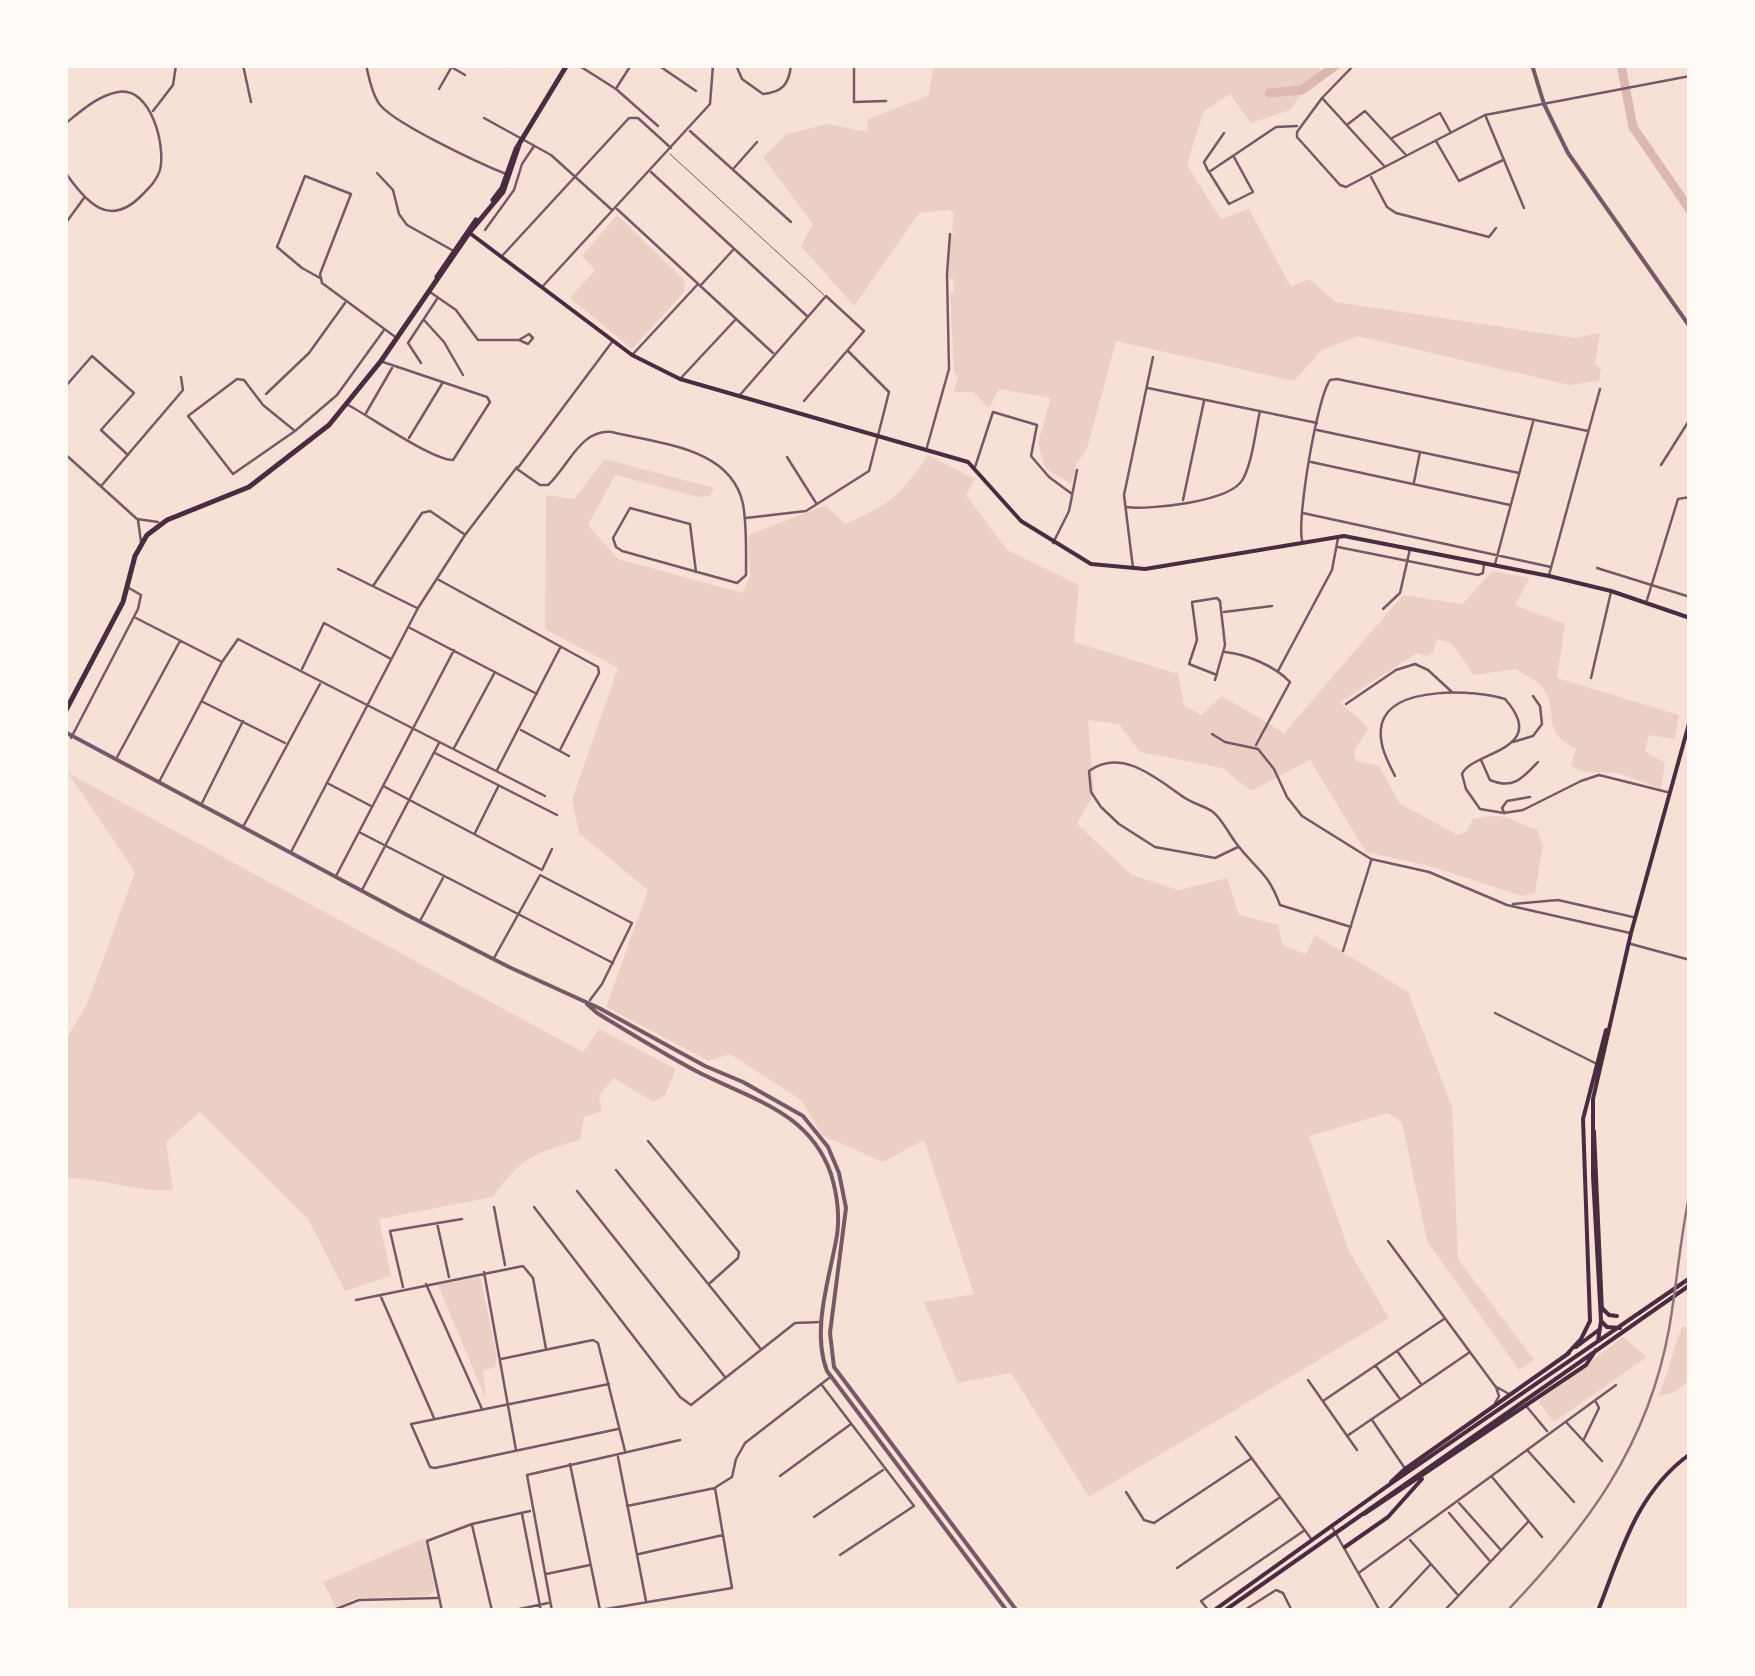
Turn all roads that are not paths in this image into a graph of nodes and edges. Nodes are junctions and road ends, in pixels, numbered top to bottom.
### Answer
1 (176, 65) edge
2 (243, 65) edge
3 (366, 65) edge
4 (567, 65) edge
5 (578, 65) edge
6 (632, 65) edge
7 (658, 65) edge
8 (713, 65) edge
9 (736, 65) edge
10 (791, 65) edge
11 (854, 65) edge
12 (1354, 65) edge
13 (1532, 65) edge
14 (449, 66) edge
15 (466, 75) dead end
16 (1690, 76) edge
17 (616, 88) junction
18 (439, 89) dead end
19 (696, 90) dead end
20 (1322, 98) junction
21 (886, 101) dead end
22 (252, 102) dead end
23 (1544, 104) junction
24 (152, 112) junction
25 (1486, 116) junction
26 (484, 118) dead end
27 (65, 124) edge
28 (658, 126) dead end
29 (1347, 126) junction
30 (1298, 129) junction
31 (689, 130) junction
32 (1451, 132) junction
33 (1224, 133) dead end
34 (1391, 138) junction
35 (521, 140) junction
36 (1436, 140) junction
37 (757, 142) dead end
38 (535, 144) junction
39 (669, 150) junction
40 (1407, 156) junction
41 (1234, 157) junction
42 (1504, 160) junction
43 (1386, 168) junction
44 (513, 169) junction
45 (733, 169) junction
46 (650, 171) junction
47 (65, 172) edge
48 (1209, 172) junction
49 (377, 173) dead end
50 (507, 175) junction
51 (574, 175) junction
52 (1371, 175) junction
53 (507, 183) junction
54 (84, 198) junction
55 (1524, 208) dead end
56 (615, 210) junction
57 (791, 222) dead end
58 (65, 224) edge
59 (1496, 228) dead end
60 (485, 230) dead end
61 (468, 232) junction
62 (950, 234) dead end
63 (734, 248) junction
64 (453, 250) junction
65 (501, 257) junction
66 (320, 278) junction
67 (436, 280) junction
68 (699, 285) junction
69 (542, 287) junction
70 (428, 292) junction
71 (826, 296) junction
72 (438, 298) junction
73 (346, 302) junction
74 (808, 317) junction
75 (736, 319) junction
76 (423, 320) junction
77 (1690, 327) edge
78 (384, 330) junction
79 (397, 338) junction
80 (519, 340) dead end
81 (612, 342) junction
82 (848, 351) junction
83 (632, 355) junction
84 (774, 355) junction
85 (1153, 356) dead end
86 (381, 361) junction
87 (421, 364) dead end
88 (392, 368) junction
89 (463, 375) dead end
90 (181, 377) dead end
91 (680, 380) junction
92 (443, 382) junction
93 (65, 386) edge
94 (1147, 388) junction
95 (1600, 389) dead end
96 (266, 394) dead end
97 (738, 398) junction
98 (1204, 400) junction
99 (804, 401) dead end
100 (347, 404) junction
101 (1260, 411) junction
102 (365, 414) junction
103 (1690, 419) edge
104 (1534, 420) junction
105 (1318, 423) junction
106 (1317, 430) junction
107 (1588, 431) junction
108 (295, 432) junction
109 (878, 436) junction
110 (408, 439) junction
111 (927, 449) junction
112 (1420, 452) junction
113 (65, 454) edge
114 (128, 454) junction
115 (786, 457) dead end
116 (1310, 462) junction
117 (1661, 465) dead end
118 (975, 467) junction
119 (517, 468) junction
120 (1076, 470) dead end
121 (1520, 473) junction
122 (1414, 484) junction
123 (102, 485) junction
124 (1072, 494) junction
125 (1690, 497) edge
126 (1183, 502) junction
127 (817, 504) junction
128 (1510, 505) junction
129 (1124, 506) junction
130 (1300, 513) junction
131 (745, 518) junction
132 (137, 519) junction
133 (161, 523) junction
134 (465, 535) junction
135 (1338, 536) junction
136 (1303, 541) junction
137 (141, 542) junction
138 (1053, 543) junction
139 (1338, 547) junction
140 (1410, 549) junction
141 (1497, 554) junction
142 (1407, 561) junction
143 (1484, 564) junction
144 (1495, 566) junction
145 (1551, 567) junction
146 (1597, 568) dead end
147 (338, 569) dead end
148 (1133, 569) junction
149 (696, 572) junction
150 (1549, 576) junction
151 (438, 579) junction
152 (373, 586) junction
153 (1653, 586) junction
154 (130, 588) junction
155 (1611, 592) junction
156 (1690, 597) edge
157 (1646, 602) junction
158 (1272, 606) dead end
159 (418, 608) junction
160 (1383, 609) dead end
161 (1222, 612) junction
162 (134, 617) junction
163 (1690, 618) edge
164 (409, 627) junction
165 (180, 641) junction
166 (560, 647) junction
167 (454, 650) junction
168 (1224, 652) junction
169 (392, 660) junction
170 (222, 662) junction
171 (301, 670) junction
172 (1278, 671) junction
173 (495, 672) junction
174 (1591, 678) dead end
175 (322, 682) junction
176 (1453, 693) junction
177 (537, 694) junction
178 (1533, 696) dead end
179 (202, 702) junction
180 (1346, 704) dead end
181 (368, 706) junction
182 (65, 712) edge
183 (1690, 720) edge
184 (244, 721) junction
185 (412, 729) junction
186 (520, 730) junction
187 (1212, 734) dead end
188 (67, 736) edge
189 (1511, 742) junction
190 (439, 743) junction
191 (287, 744) junction
192 (1255, 746) junction
193 (454, 749) junction
194 (560, 750) junction
195 (434, 753) junction
196 (569, 756) dead end
197 (1481, 759) junction
198 (115, 760) junction
199 (1538, 762) dead end
200 (496, 771) junction
201 (1395, 776) dead end
202 (158, 783) junction
203 (328, 784) junction
204 (499, 786) junction
205 (384, 787) junction
206 (1668, 793) junction
207 (544, 796) dead end
208 (1530, 798) dead end
209 (409, 799) junction
210 (200, 806) junction
211 (372, 806) junction
212 (1504, 814) junction
213 (557, 815) dead end
214 (242, 828) junction
215 (359, 832) junction
216 (474, 834) junction
217 (384, 846) junction
218 (1238, 847) junction
219 (552, 849) dead end
220 (290, 853) junction
221 (1371, 859) junction
222 (541, 872) junction
223 (444, 876) junction
224 (336, 877) junction
225 (361, 891) junction
226 (1507, 905) junction
227 (516, 916) junction
228 (1636, 918) junction
229 (420, 921) junction
230 (1351, 926) junction
231 (1631, 933) junction
232 (1629, 943) junction
233 (1343, 952) dead end
234 (494, 959) junction
235 (1690, 960) edge
236 (613, 963) junction
237 (587, 1004) junction
238 (1612, 1008) junction
239 (1495, 1013) dead end
240 (1595, 1063) junction
241 (1593, 1125) junction
242 (648, 1141) dead end
243 (616, 1170) dead end
244 (577, 1191) dead end
245 (494, 1207) dead end
246 (534, 1208) dead end
247 (462, 1218) dead end
248 (436, 1223) junction
249 (1388, 1241) dead end
250 (505, 1267) junction
251 (484, 1272) junction
252 (449, 1279) junction
253 (1690, 1281) edge
254 (426, 1284) junction
255 (708, 1284) junction
256 (404, 1289) junction
257 (380, 1294) junction
258 (356, 1300) dead end
259 (1602, 1308) junction
260 (1617, 1316) dead end
261 (1445, 1318) junction
262 (822, 1321) junction
263 (1590, 1322) junction
264 (814, 1324) junction
265 (1620, 1328) junction
266 (1600, 1329) junction
267 (821, 1331) junction
268 (761, 1349) junction
269 (1596, 1349) junction
270 (546, 1350) junction
271 (1398, 1351) junction
272 (1470, 1352) junction
273 (1566, 1354) junction
274 (502, 1358) junction
275 (1376, 1366) junction
276 (834, 1367) junction
277 (827, 1370) junction
278 (830, 1377) junction
279 (726, 1378) junction
280 (1308, 1380) dead end
281 (609, 1384) junction
282 (821, 1384) junction
283 (1422, 1385) junction
284 (1616, 1385) dead end
285 (1495, 1386) junction
286 (1511, 1394) junction
287 (1401, 1400) junction
288 (1594, 1400) junction
289 (1323, 1401) junction
290 (1525, 1405) junction
291 (506, 1406) junction
292 (1492, 1406) junction
293 (482, 1411) junction
294 (1371, 1419) junction
295 (434, 1420) junction
296 (1565, 1421) junction
297 (851, 1424) junction
298 (618, 1429) junction
299 (1548, 1432) junction
300 (1347, 1436) junction
301 (1236, 1437) dead end
302 (680, 1440) dead end
303 (1583, 1440) junction
304 (1357, 1450) dead end
305 (1527, 1450) junction
306 (516, 1452) junction
307 (625, 1452) junction
308 (618, 1454) junction
309 (1690, 1454) edge
310 (1439, 1455) junction
311 (1252, 1458) junction
312 (1602, 1461) dead end
313 (570, 1464) junction
314 (1405, 1468) junction
315 (885, 1469) junction
316 (1429, 1472) junction
317 (780, 1476) dead end
318 (1492, 1477) junction
319 (1390, 1484) junction
320 (714, 1488) junction
321 (1126, 1492) dead end
322 (1281, 1497) junction
323 (1459, 1502) junction
324 (1574, 1502) dead end
325 (627, 1506) junction
326 (531, 1510) junction
327 (521, 1512) junction
328 (1447, 1512) junction
329 (814, 1517) dead end
330 (1355, 1518) junction
331 (1528, 1522) junction
332 (472, 1524) junction
333 (1331, 1526) junction
334 (1306, 1530) junction
335 (1335, 1532) junction
336 (722, 1535) junction
337 (1542, 1537) dead end
338 (1409, 1538) junction
339 (1312, 1539) junction
340 (1316, 1545) junction
341 (1344, 1548) junction
342 (1500, 1550) junction
343 (637, 1554) junction
344 (840, 1556) dead end
345 (1490, 1561) junction
346 (1431, 1564) junction
347 (590, 1566) junction
348 (1177, 1568) dead end
349 (1360, 1572) junction
350 (544, 1575) junction
351 (1458, 1596) junction
352 (439, 1598) junction
353 (550, 1603) junction
354 (646, 1603) junction
355 (540, 1604) junction
356 (343, 1608) edge
357 (331, 1611) edge
358 (442, 1611) edge
359 (492, 1611) edge
360 (510, 1611) edge
361 (541, 1611) edge
362 (552, 1611) edge
363 (1007, 1611) edge
364 (1017, 1611) edge
365 (1211, 1611) edge
366 (1224, 1611) edge
367 (1243, 1611) edge
368 (1292, 1611) edge
369 (1380, 1611) edge
370 (1387, 1611) edge
371 (1444, 1611) edge
372 (1598, 1611) edge

1 - 24 street
2 - 22 street
3 - 50 street
4 - 35 main road
5 - 17 street
6 - 17 street
7 - 19 street
8 - 31 street
9 - 10 street
11 - 21 street
12 - 20 street
13 - 23 street
14 - 15 street
14 - 18 street
16 - 23 street
17 - 28 street
20 - 29 street
20 - 30 street
23 - 25 street
23 - 77 street
24 - 27 street
24 - 54 street
25 - 32 street
25 - 42 street
26 - 35 street
29 - 34 street
29 - 43 street
30 - 41 street
30 - 52 street
31 - 39 street
31 - 45 street
32 - 34 street
32 - 36 street
33 - 48 street
34 - 40 street
35 - 38 street
35 - 44 main road
35 - 50 main road
36 - 40 street
36 - 42 street
37 - 45 street
38 - 51 street
38 - 60 street
39 - 46 street
39 - 51 street
39 - 71 lane
40 - 43 street
41 - 48 street
41 - 48 street
42 - 55 street
43 - 52 street
44 - 50 main road
44 - 53 main road
45 - 57 street
46 - 56 street
46 - 63 street
47 - 54 street
49 - 64 street
50 - 53 main road
50 - 61 main road
51 - 56 street
51 - 65 street
52 - 59 street
53 - 61 main road
54 - 58 street
56 - 68 street
56 - 69 street
61 - 64 main road
61 - 65 main road
61 - 67 main road
62 - 111 street
63 - 68 street
63 - 74 street
64 - 67 main road
65 - 69 main road
66 - 66 street
66 - 73 street
67 - 70 main road
68 - 75 street
68 - 83 street
69 - 81 main road
70 - 72 street
70 - 79 main road
71 - 74 street
71 - 82 street
72 - 76 street
72 - 80 street
73 - 78 street
73 - 96 street
74 - 84 street
75 - 84 street
75 - 91 street
76 - 87 street
76 - 89 street
78 - 79 street
78 - 108 street
79 - 86 main road
81 - 83 main road
81 - 119 street
82 - 99 street
82 - 109 street
83 - 91 main road
84 - 97 street
85 - 94 street
86 - 88 street
86 - 100 main road
88 - 92 street
88 - 102 street
90 - 114 street
91 - 97 main road
92 - 110 street
92 - 110 street
93 - 114 street
94 - 98 street
94 - 129 street
95 - 107 street
97 - 109 main road
98 - 101 street
98 - 126 street
100 - 102 street
100 - 133 main road
101 - 105 street
101 - 126 street
102 - 110 street
103 - 117 street
104 - 105 street
104 - 107 street
104 - 121 street
105 - 106 street
106 - 112 street
106 - 116 street
107 - 145 street
108 - 108 street
109 - 111 main road
109 - 127 street
111 - 118 main road
112 - 121 street
112 - 122 street
113 - 123 street
114 - 123 street
115 - 127 street
116 - 122 street
116 - 130 street
118 - 124 street
118 - 138 main road
119 - 131 street
119 - 134 street
120 - 124 street
121 - 128 street
122 - 128 street
123 - 132 street
124 - 138 street
125 - 153 street
126 - 129 street
127 - 131 street
128 - 141 street
129 - 148 street
130 - 136 street
130 - 141 street
131 - 149 street
132 - 133 street
132 - 137 street
133 - 137 main road
134 - 151 street
134 - 152 street
135 - 136 main road
135 - 139 street
135 - 140 main road
136 - 148 main road
137 - 154 main road
138 - 148 main road
139 - 142 street
139 - 172 street
140 - 142 street
140 - 143 main road
141 - 144 street
141 - 145 street
142 - 143 street
142 - 160 street
143 - 144 main road
144 - 150 main road
145 - 150 street
146 - 153 street
147 - 152 street
149 - 149 street
150 - 155 main road
151 - 159 street
151 - 166 street
152 - 159 street
153 - 156 street
153 - 157 street
154 - 162 street
154 - 182 main road
155 - 157 main road
155 - 174 street
157 - 163 main road
158 - 161 street
159 - 164 street
161 - 168 street
161 - 168 street
162 - 165 street
162 - 188 street
164 - 167 street
164 - 169 street
165 - 170 street
165 - 198 street
166 - 177 street
166 - 194 street
167 - 173 street
167 - 185 street
168 - 172 street
169 - 171 street
169 - 181 street
170 - 171 street
170 - 179 street
171 - 175 street
172 - 192 street
173 - 177 street
173 - 193 street
175 - 181 street
175 - 191 street
176 - 180 street
176 - 189 street
176 - 201 street
177 - 186 street
178 - 189 street
179 - 184 street
179 - 202 street
181 - 185 street
181 - 203 street
183 - 206 main road
184 - 191 street
184 - 210 street
185 - 190 street
185 - 205 street
186 - 194 street
186 - 200 street
187 - 192 street
188 - 198 street
189 - 197 street
190 - 193 street
190 - 195 street
191 - 214 street
192 - 221 street
193 - 200 street
194 - 196 street
195 - 204 street
195 - 209 street
197 - 199 street
197 - 212 street
198 - 202 street
200 - 207 street
202 - 210 street
203 - 211 street
203 - 220 street
204 - 213 street
204 - 216 street
205 - 209 street
205 - 211 street
206 - 212 street
206 - 228 main road
208 - 212 street
209 - 216 street
209 - 217 street
210 - 214 street
211 - 215 street
214 - 220 street
215 - 217 street
215 - 224 street
216 - 222 street
217 - 223 street
217 - 225 street
218 - 218 street
218 - 230 street
219 - 222 street
220 - 224 street
221 - 226 street
221 - 230 street
222 - 227 street
222 - 236 street
223 - 227 street
223 - 229 street
224 - 225 street
225 - 229 street
226 - 228 street
226 - 231 street
227 - 234 street
227 - 236 street
228 - 231 main road
229 - 234 street
230 - 233 street
231 - 232 main road
232 - 235 street
232 - 238 main road
234 - 237 street
236 - 237 street
237 - 262 street
237 - 276 street
238 - 240 main road
238 - 241 main road
239 - 240 street
240 - 263 main road
241 - 259 main road
241 - 265 main road
242 - 255 street
243 - 255 street
244 - 279 street
245 - 250 street
246 - 279 street
247 - 248 street
248 - 252 street
248 - 256 street
249 - 261 street
250 - 251 street
250 - 270 street
251 - 252 street
251 - 274 street
252 - 254 street
253 - 265 main road
253 - 310 main road
254 - 256 street
254 - 293 street
255 - 268 street
256 - 257 street
257 - 258 street
257 - 295 street
259 - 260 main road
259 - 266 main road
261 - 271 street
261 - 272 street
262 - 264 street
262 - 267 street
263 - 266 main road
263 - 273 main road
264 - 267 street
264 - 268 street
265 - 310 main road
266 - 269 main road
266 - 273 main road
267 - 277 street
268 - 279 street
269 - 273 main road
269 - 290 main road
270 - 274 street
270 - 281 street
271 - 275 street
271 - 283 street
272 - 283 street
272 - 285 street
273 - 286 main road
274 - 291 street
275 - 287 street
275 - 289 street
276 - 277 street
276 - 364 street
277 - 278 street
278 - 282 street
278 - 363 street
280 - 289 street
281 - 291 street
281 - 298 street
282 - 297 street
282 - 320 street
283 - 287 street
284 - 288 street
285 - 286 street
285 - 292 street
286 - 292 main road
287 - 294 street
288 - 296 street
288 - 303 street
289 - 300 street
290 - 299 street
290 - 316 main road
291 - 293 street
291 - 306 street
292 - 314 main road
293 - 295 street
294 - 300 street
294 - 314 street
295 - 306 street
296 - 299 street
296 - 303 street
297 - 315 street
297 - 317 street
298 - 306 street
298 - 307 street
299 - 305 street
300 - 304 street
301 - 311 street
302 - 307 street
303 - 312 street
305 - 318 street
305 - 324 street
307 - 308 street
308 - 313 street
308 - 325 street
309 - 372 main road
310 - 319 main road
310 - 330 main road
311 - 321 street
311 - 322 street
313 - 326 street
313 - 347 street
314 - 319 main road
315 - 329 street
315 - 344 street
316 - 330 main road
316 - 341 main road
318 - 323 street
318 - 331 street
319 - 333 main road
320 - 325 street
320 - 336 street
322 - 334 street
322 - 348 street
323 - 328 street
323 - 342 street
325 - 343 street
326 - 327 street
326 - 350 street
327 - 332 street
327 - 355 street
328 - 338 street
328 - 345 street
330 - 335 main road
331 - 337 street
331 - 342 street
332 - 352 street
332 - 359 street
333 - 335 street
333 - 339 main road
334 - 339 street
334 - 365 street
335 - 340 main road
335 - 341 street
336 - 343 street
336 - 354 street
338 - 346 street
338 - 349 street
339 - 340 street
339 - 365 main road
340 - 366 main road
341 - 349 street
342 - 345 street
343 - 354 street
345 - 351 street
346 - 351 street
346 - 370 street
347 - 350 street
347 - 354 street
349 - 369 street
350 - 353 street
351 - 371 street
352 - 356 street
352 - 358 street
353 - 355 street
353 - 362 street
355 - 360 street
355 - 361 street
356 - 357 street
367 - 368 street

